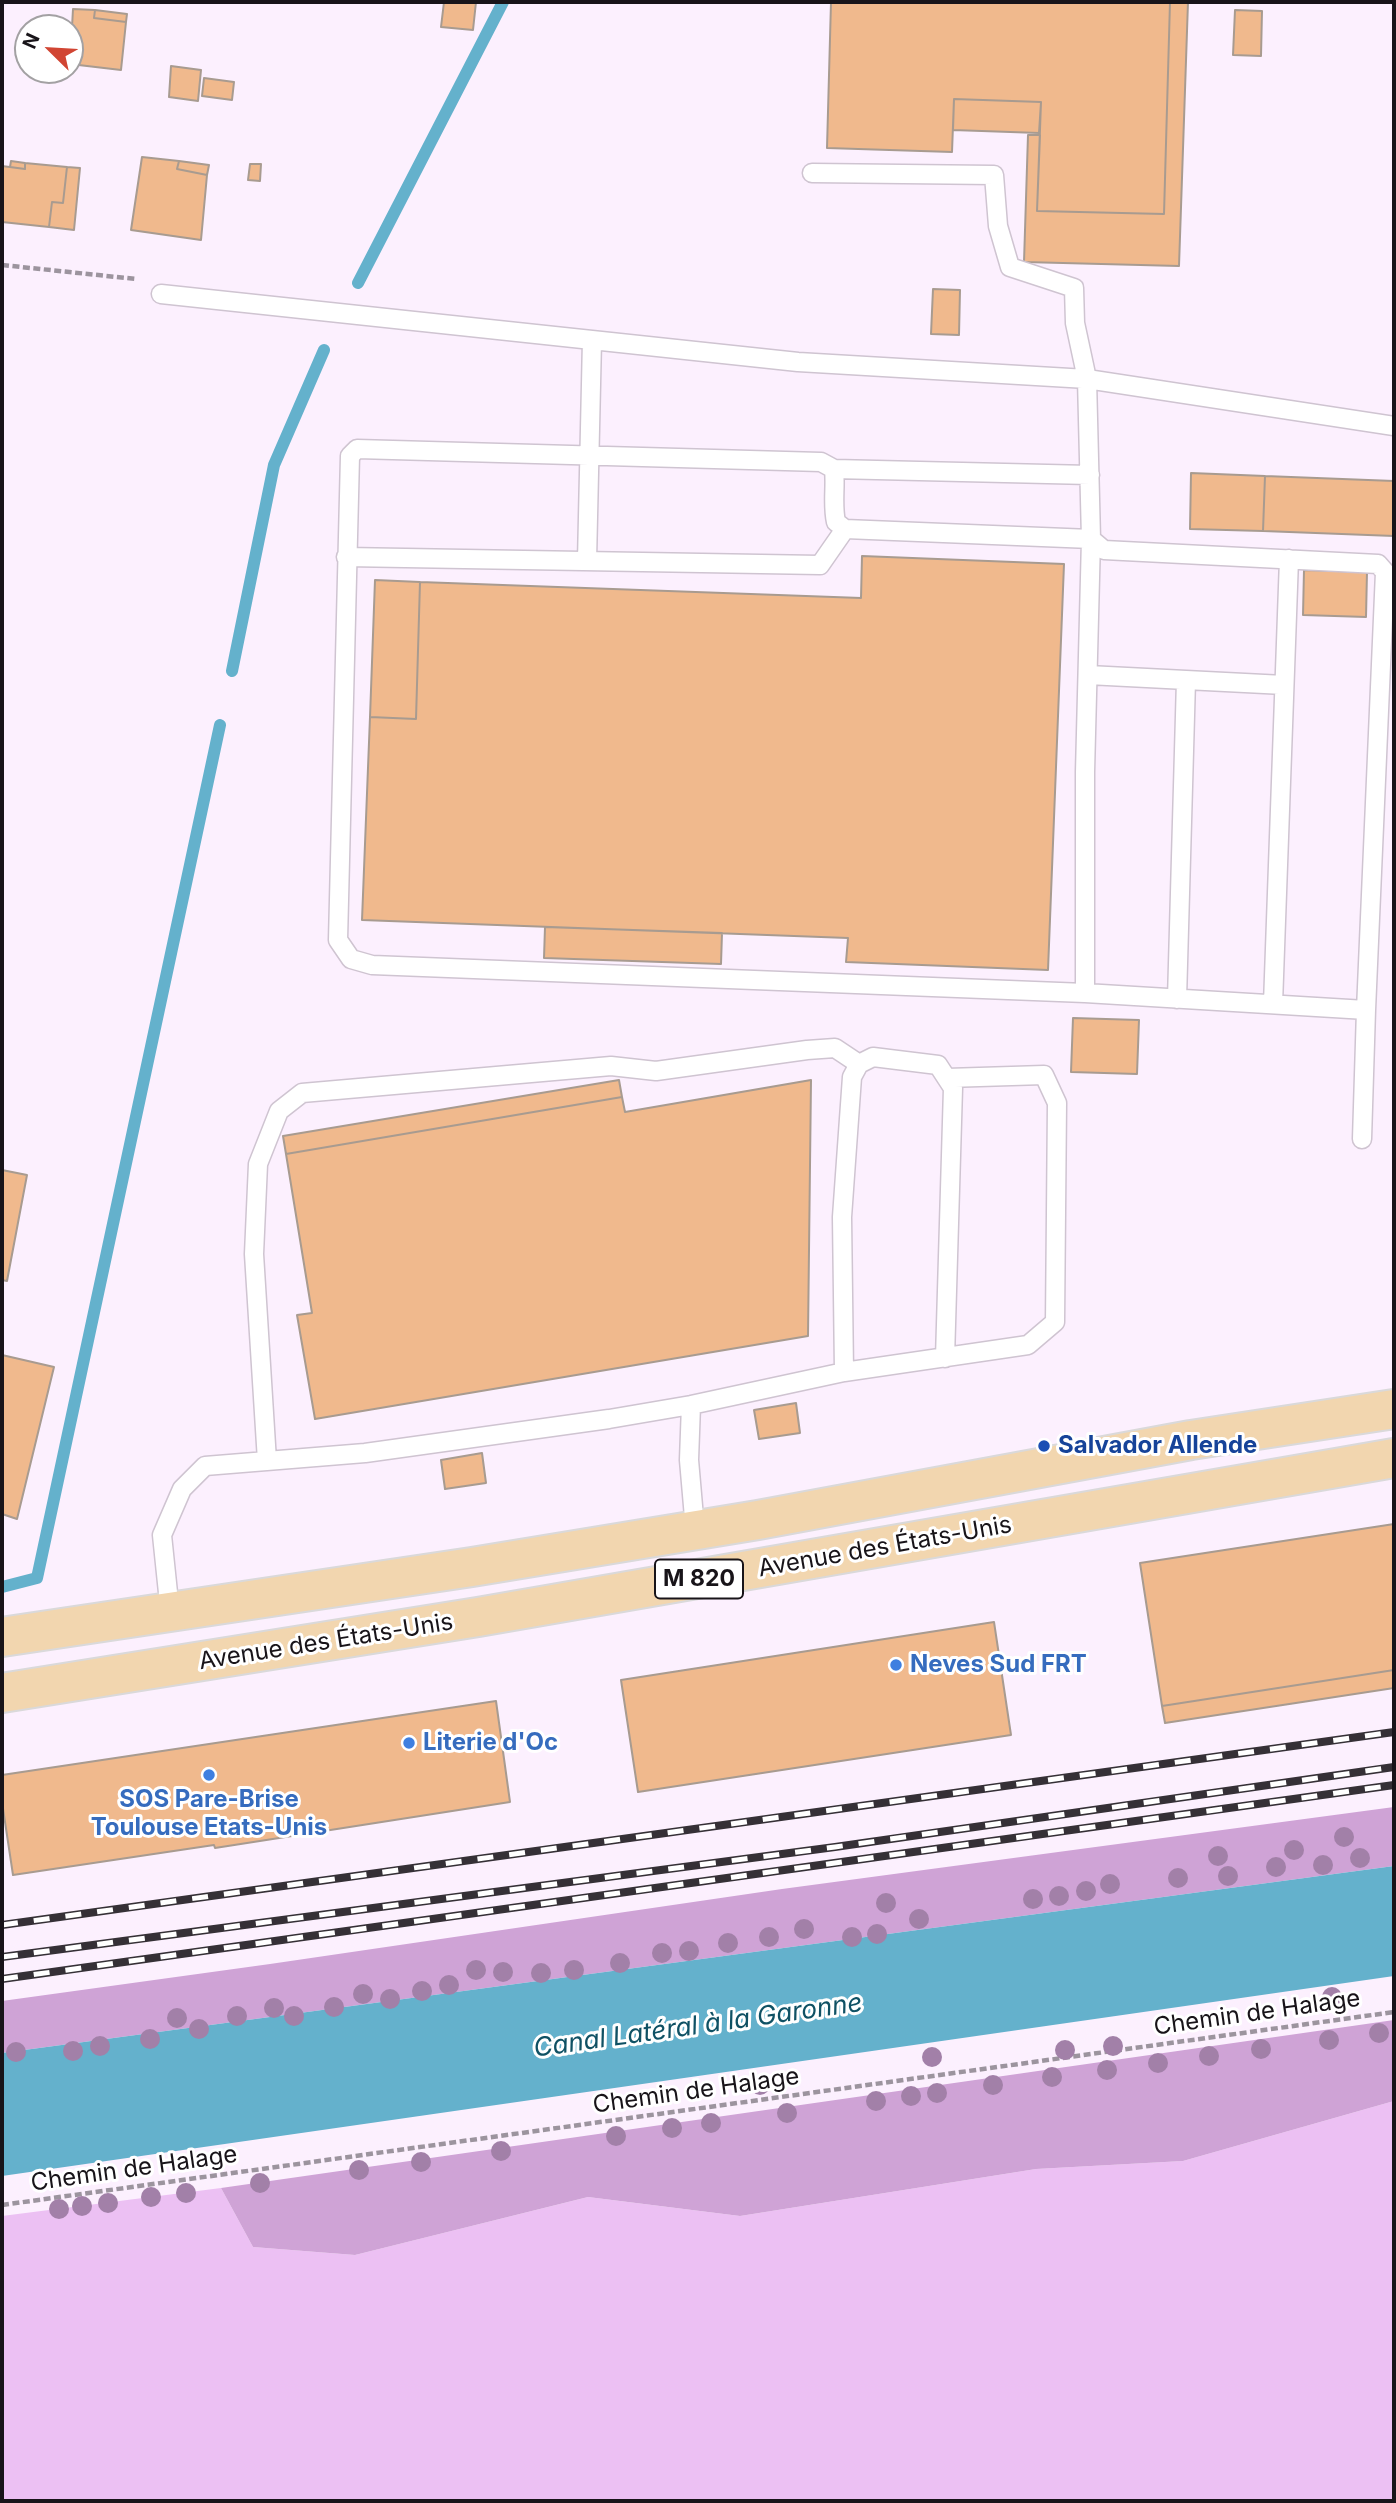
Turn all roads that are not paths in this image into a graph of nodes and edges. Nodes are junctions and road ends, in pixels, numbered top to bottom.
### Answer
1 (813, 173) dead end
2 (160, 294) road end
3 (592, 340) junction
4 (1087, 379) junction
5 (1392, 425) edge
6 (588, 455) junction
7 (834, 469) junction
8 (1090, 475) junction
9 (845, 529) junction
10 (1091, 539) junction
11 (346, 557) junction
12 (1289, 559) junction
13 (587, 561) junction
14 (1088, 675) junction
15 (1186, 680) junction
16 (1284, 685) junction
17 (1085, 993) junction
18 (1177, 999) junction
19 (1273, 1004) junction
20 (1366, 1010) junction
21 (859, 1064) junction
22 (947, 1078) junction
23 (1362, 1139) dead end
24 (945, 1358) junction
25 (844, 1372) junction
26 (691, 1405) junction
27 (1394, 1409) edge
28 (1394, 1458) edge
29 (267, 1461) junction
30 (695, 1530) junction
31 (170, 1612) junction
32 (2, 1637) edge
33 (2, 1693) edge

1 - 4 lane
2 - 3 lane
3 - 4 lane
3 - 6 lane
4 - 5 lane
4 - 8 lane
6 - 7 lane
6 - 11 lane
6 - 13 lane
7 - 8 lane
7 - 9 lane
8 - 10 lane
9 - 10 lane
9 - 13 lane
10 - 12 lane
10 - 14 lane
11 - 13 lane
11 - 17 lane
12 - 16 lane
12 - 20 lane
14 - 15 lane
14 - 17 lane
15 - 16 lane
15 - 18 lane
16 - 19 lane
17 - 18 lane
18 - 19 lane
19 - 20 lane
20 - 23 lane
21 - 22 lane
21 - 25 lane
21 - 29 lane
22 - 24 lane
22 - 24 lane
24 - 25 lane
25 - 26 lane
26 - 29 lane
26 - 30 lane
27 - 30 main road, Avenue des États-Unis / M 820
28 - 33 main road, Avenue des États-Unis / M 820
29 - 31 lane
30 - 31 main road, Avenue des États-Unis / M 820
31 - 32 main road, Avenue des États-Unis / M 820

